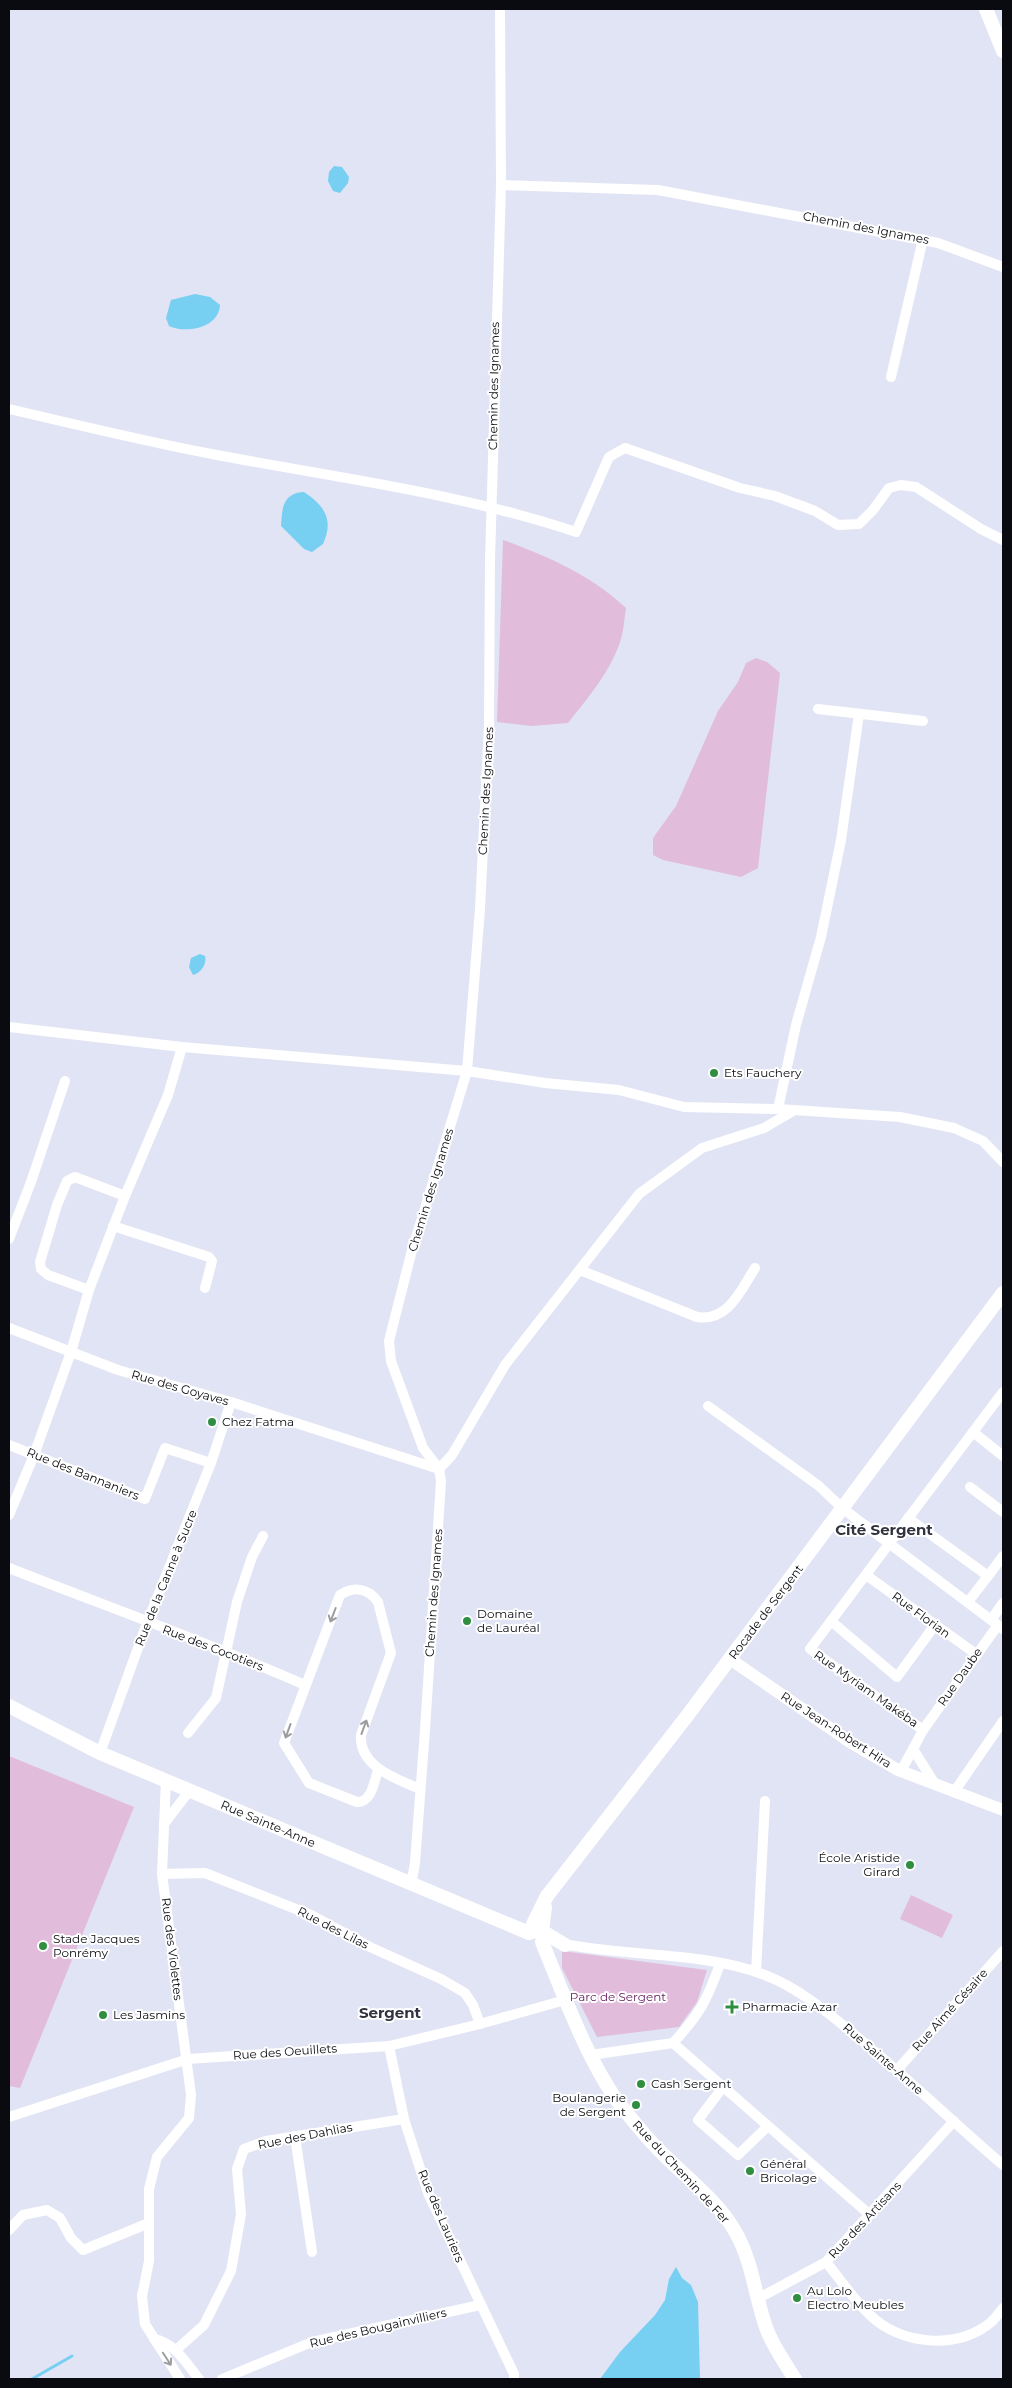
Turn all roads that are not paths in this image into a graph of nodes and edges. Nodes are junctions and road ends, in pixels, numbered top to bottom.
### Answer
1 (500, 9) edge
2 (986, 9) edge
3 (1003, 51) edge
4 (501, 185) junction
5 (923, 239) junction
6 (1003, 267) edge
7 (891, 377) dead end
8 (9, 409) edge
9 (491, 506) junction
10 (1003, 540) edge
11 (818, 709) dead end
12 (859, 714) junction
13 (923, 721) dead end
14 (9, 1027) edge
15 (182, 1047) junction
16 (467, 1071) junction
17 (65, 1081) dead end
18 (778, 1109) junction
19 (793, 1111) junction
20 (1003, 1162) edge
21 (125, 1196) junction
22 (113, 1226) junction
23 (9, 1239) edge
24 (755, 1268) dead end
25 (580, 1270) junction
26 (205, 1288) dead end
27 (89, 1290) junction
28 (1003, 1292) edge
29 (9, 1328) edge
30 (71, 1352) junction
31 (1002, 1396) edge
32 (231, 1402) junction
33 (708, 1406) dead end
34 (973, 1432) junction
35 (9, 1445) edge
36 (34, 1454) junction
37 (1003, 1456) edge
38 (211, 1463) junction
39 (439, 1469) junction
40 (970, 1487) dead end
41 (842, 1508) junction
42 (1003, 1512) edge
43 (9, 1515) edge
44 (908, 1518) junction
45 (263, 1536) dead end
46 (890, 1543) junction
47 (1003, 1556) edge
48 (9, 1568) edge
49 (866, 1575) junction
50 (988, 1576) junction
51 (968, 1602) junction
52 (1003, 1603) edge
53 (831, 1621) junction
54 (147, 1623) junction
55 (935, 1624) junction
56 (998, 1625) edge
57 (227, 1651) junction
58 (976, 1654) junction
59 (730, 1659) junction
60 (305, 1686) junction
61 (9, 1706) edge
62 (1003, 1721) edge
63 (923, 1730) junction
64 (188, 1732) dead end
65 (913, 1749) junction
66 (100, 1753) junction
67 (378, 1770) junction
68 (901, 1771) junction
69 (166, 1779) junction
70 (936, 1785) junction
71 (420, 1789) junction
72 (190, 1790) junction
73 (954, 1792) junction
74 (765, 1801) dead end
75 (1003, 1810) edge
76 (164, 1824) junction
77 (162, 1874) junction
78 (411, 1885) junction
79 (537, 1937) junction
80 (564, 1944) joint
81 (1003, 1951) edge
82 (720, 1964) junction
83 (756, 1972) junction
84 (565, 2000) junction
85 (480, 2024) junction
86 (673, 2043) junction
87 (389, 2046) junction
88 (592, 2055) junction
89 (188, 2059) junction
90 (897, 2070) junction
91 (723, 2088) junction
92 (9, 2117) edge
93 (404, 2119) junction
94 (954, 2121) junction
95 (767, 2127) junction
96 (295, 2136) junction
97 (1003, 2165) edge
98 (870, 2215) junction
99 (149, 2223) junction
100 (9, 2230) edge
101 (312, 2252) dead end
102 (826, 2262) junction
103 (759, 2298) junction
104 (480, 2305) junction
105 (1003, 2308) edge
106 (154, 2339) junction
107 (176, 2350) junction
108 (180, 2379) edge
109 (199, 2379) edge
110 (222, 2379) edge
111 (514, 2379) edge
112 (795, 2379) edge

1 - 4 street
2 - 3 main road
4 - 5 street, Chemin des Ignames
4 - 9 street, Chemin des Ignames
5 - 6 street, Chemin des Ignames
5 - 7 street
8 - 9 street
9 - 10 street
9 - 16 street, Chemin des Ignames
11 - 12 street
12 - 13 street
12 - 18 street
14 - 15 street
15 - 16 street
15 - 21 street
16 - 18 street
16 - 39 street, Chemin des Ignames
17 - 23 street
18 - 19 street
19 - 20 street
19 - 25 street
21 - 22 street
21 - 27 street
22 - 26 street
22 - 27 street
24 - 25 street
25 - 39 street
27 - 30 street
28 - 41 main road, Rocade de Sergent
29 - 30 street, Rue des Goyaves
30 - 32 street, Rue des Goyaves
30 - 36 street
31 - 34 street, Rue Myriam Makéba
32 - 38 street, Rue de la Canne à Sucre
32 - 39 street, Rue des Goyaves
33 - 41 street
34 - 37 street
34 - 44 street, Rue Myriam Makéba
35 - 36 street, Rue des Bannaniers
36 - 38 street, Rue des Bannaniers
36 - 43 street
38 - 54 street, Rue de la Canne à Sucre
39 - 71 street, Chemin des Ignames
40 - 42 street
41 - 46 street
41 - 59 main road, Rocade de Sergent
44 - 46 street, Rue Myriam Makéba
44 - 50 street
45 - 57 street
46 - 49 street, Rue Myriam Makéba
46 - 51 street
47 - 50 street
48 - 54 street, Rue des Cocotiers
49 - 53 street, Rue Myriam Makéba
49 - 55 street, Rue Florian
50 - 51 street
51 - 56 street
52 - 56 street, Rue Daube
53 - 55 street
53 - 63 street, Rue Myriam Makéba
54 - 57 street, Rue des Cocotiers
54 - 66 street, Rue de la Canne à Sucre
55 - 58 street, Rue Florian
56 - 58 street, Rue Daube
57 - 60 street, Rue des Cocotiers
57 - 64 street
58 - 63 street, Rue Daube
59 - 68 street, Rue Jean-Robert Hira
59 - 79 main road, Rocade de Sergent
60 -> 67 street
67 -> 60 street
61 - 66 main road, Rue Sainte-Anne
62 - 73 street
63 - 65 street, Rue Myriam Makéba
65 - 68 street, Rue Myriam Makéba
65 - 70 street, Rue Myriam Makéba
66 - 69 main road, Rue Sainte-Anne
67 - 71 street
68 - 70 street, Rue Jean-Robert Hira
69 - 72 main road, Rue Sainte-Anne
69 - 76 street, Rue des Violettes
70 - 73 street, Rue Jean-Robert Hira
71 - 78 street, Chemin des Ignames
72 - 76 street
72 - 78 main road, Rue Sainte-Anne
73 - 75 street, Rue Jean-Robert Hira
74 - 83 street
76 - 77 street, Rue des Violettes
77 - 85 street, Rue des Lilas
77 - 89 street, Rue des Violettes
78 - 79 main road, Rue Sainte-Anne
79 - 80 main road, Rue Sainte-Anne
79 - 84 main road, Rue du Chemin de Fer
80 - 82 street, Rue Sainte-Anne
81 - 90 street, Rue Aimé Césaire
82 - 83 street, Rue Sainte-Anne
82 - 86 street
83 - 90 street, Rue Sainte-Anne
84 - 85 street, Rue des Oeuillets
84 - 88 main road, Rue du Chemin de Fer
85 - 87 street, Rue des Oeuillets
86 - 88 street
86 - 91 street
87 - 89 street, Rue des Oeuillets
87 - 93 street, Rue des Lauriers
88 - 103 main road, Rue du Chemin de Fer
89 - 92 street, Rue des Oeuillets
89 - 99 street, Rue des Violettes
90 - 94 street, Rue Sainte-Anne
91 - 95 street
91 - 95 street
93 - 96 street, Rue des Dahlias
93 - 104 street, Rue des Lauriers
94 - 97 street, Rue Sainte-Anne
94 - 98 street, Rue des Artisans
95 - 98 street
96 - 101 street
96 - 107 street, Rue des Dahlias
98 - 102 street, Rue des Artisans
99 - 100 street
99 - 106 street, Rue des Violettes
102 - 103 street, Rue des Artisans
102 - 105 street
103 - 112 main road, Rue du Chemin de Fer
104 - 110 street, Rue des Bougainvilliers
104 - 111 street, Rue des Lauriers
106 - 107 street
106 -> 108 street, Rue des Violettes
107 - 109 street

